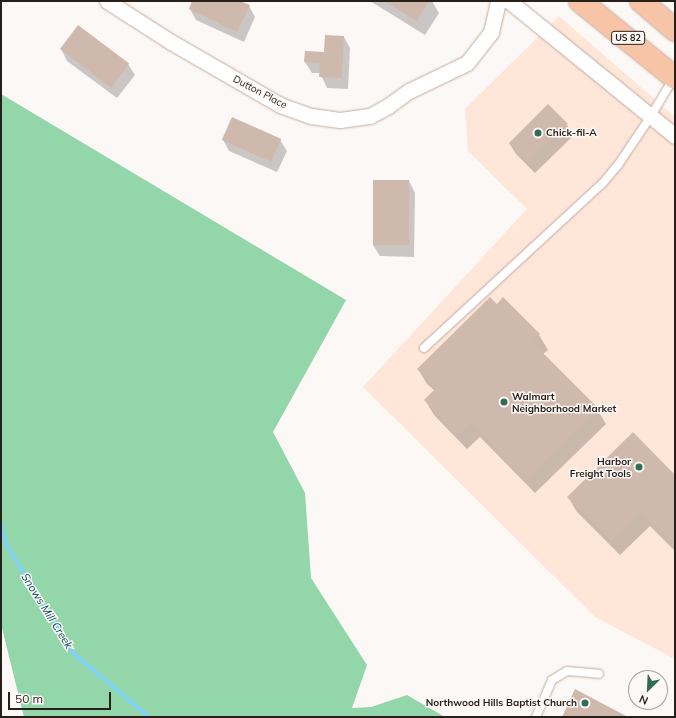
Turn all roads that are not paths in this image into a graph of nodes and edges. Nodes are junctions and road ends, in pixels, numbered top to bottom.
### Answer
1 (107, 1) edge
2 (498, 1) edge
3 (509, 1) edge
4 (580, 1) edge
5 (641, 1) edge
6 (675, 30) edge
7 (675, 77) edge
8 (651, 116) junction
9 (675, 136) edge
10 (424, 348) dead end
11 (599, 674) dead end
12 (536, 717) edge

1 - 2 street, Dutton Place
3 - 8 street
4 - 7 highway, US 82
5 - 6 highway
7 - 8 lane
8 - 9 street
8 - 10 lane
11 - 12 lane

